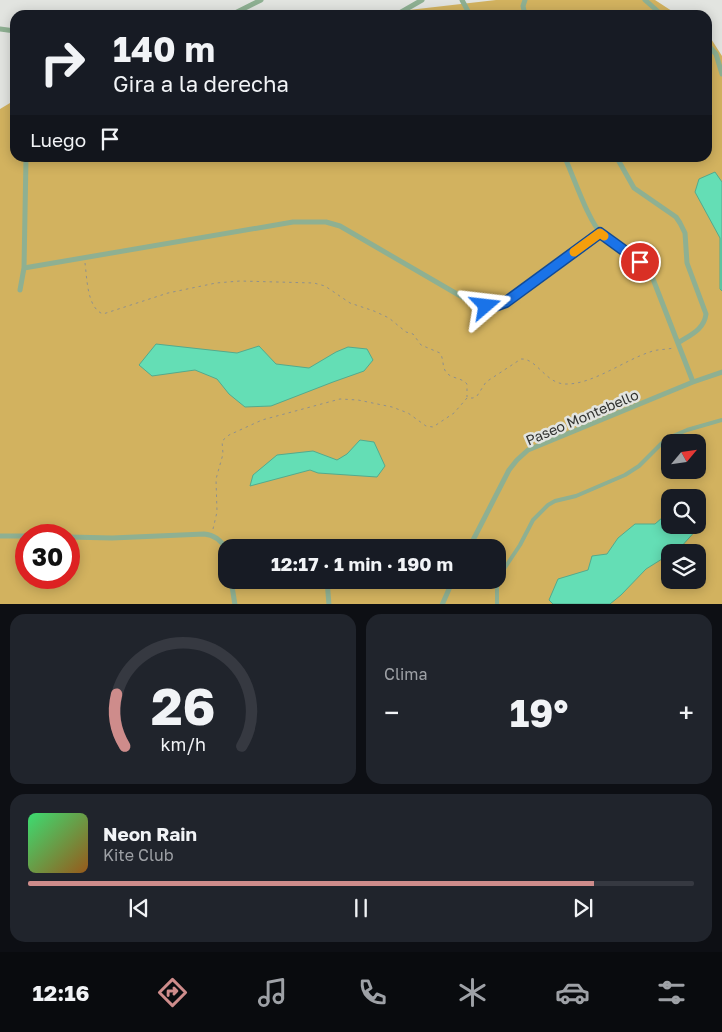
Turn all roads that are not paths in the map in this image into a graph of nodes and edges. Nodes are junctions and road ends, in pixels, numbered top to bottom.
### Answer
1 (261, 0) edge
2 (422, 0) edge
3 (645, 0) edge
4 (241, 10) edge
5 (405, 10) edge
6 (656, 10) edge
7 (712, 50) edge
8 (722, 74) edge
9 (26, 162) edge
10 (567, 162) edge
11 (619, 162) edge
12 (600, 233) junction
13 (24, 268) junction
14 (20, 290) dead end
15 (678, 345) junction
16 (722, 372) edge
17 (693, 382) junction
18 (722, 420) edge
19 (0, 536) edge
20 (15, 536) edge
21 (80, 537) edge
22 (218, 539) edge
23 (474, 539) edge
24 (232, 589) edge
25 (327, 589) edge
26 (449, 589) edge
27 (234, 604) edge
28 (329, 604) edge
29 (442, 604) edge
30 (497, 604) edge

1 - 4 street
2 - 5 street
3 - 6 street
7 - 8 street
9 - 13 street
10 - 12 street
11 - 15 street
12 - 13 street
12 - 15 street
13 - 14 street
15 - 17 street
16 - 17 street, Paseo Montebello
17 - 23 street, Paseo Montebello
18 - 30 street
19 - 20 street
21 - 22 street
24 - 27 street
25 - 28 street
26 - 29 street

